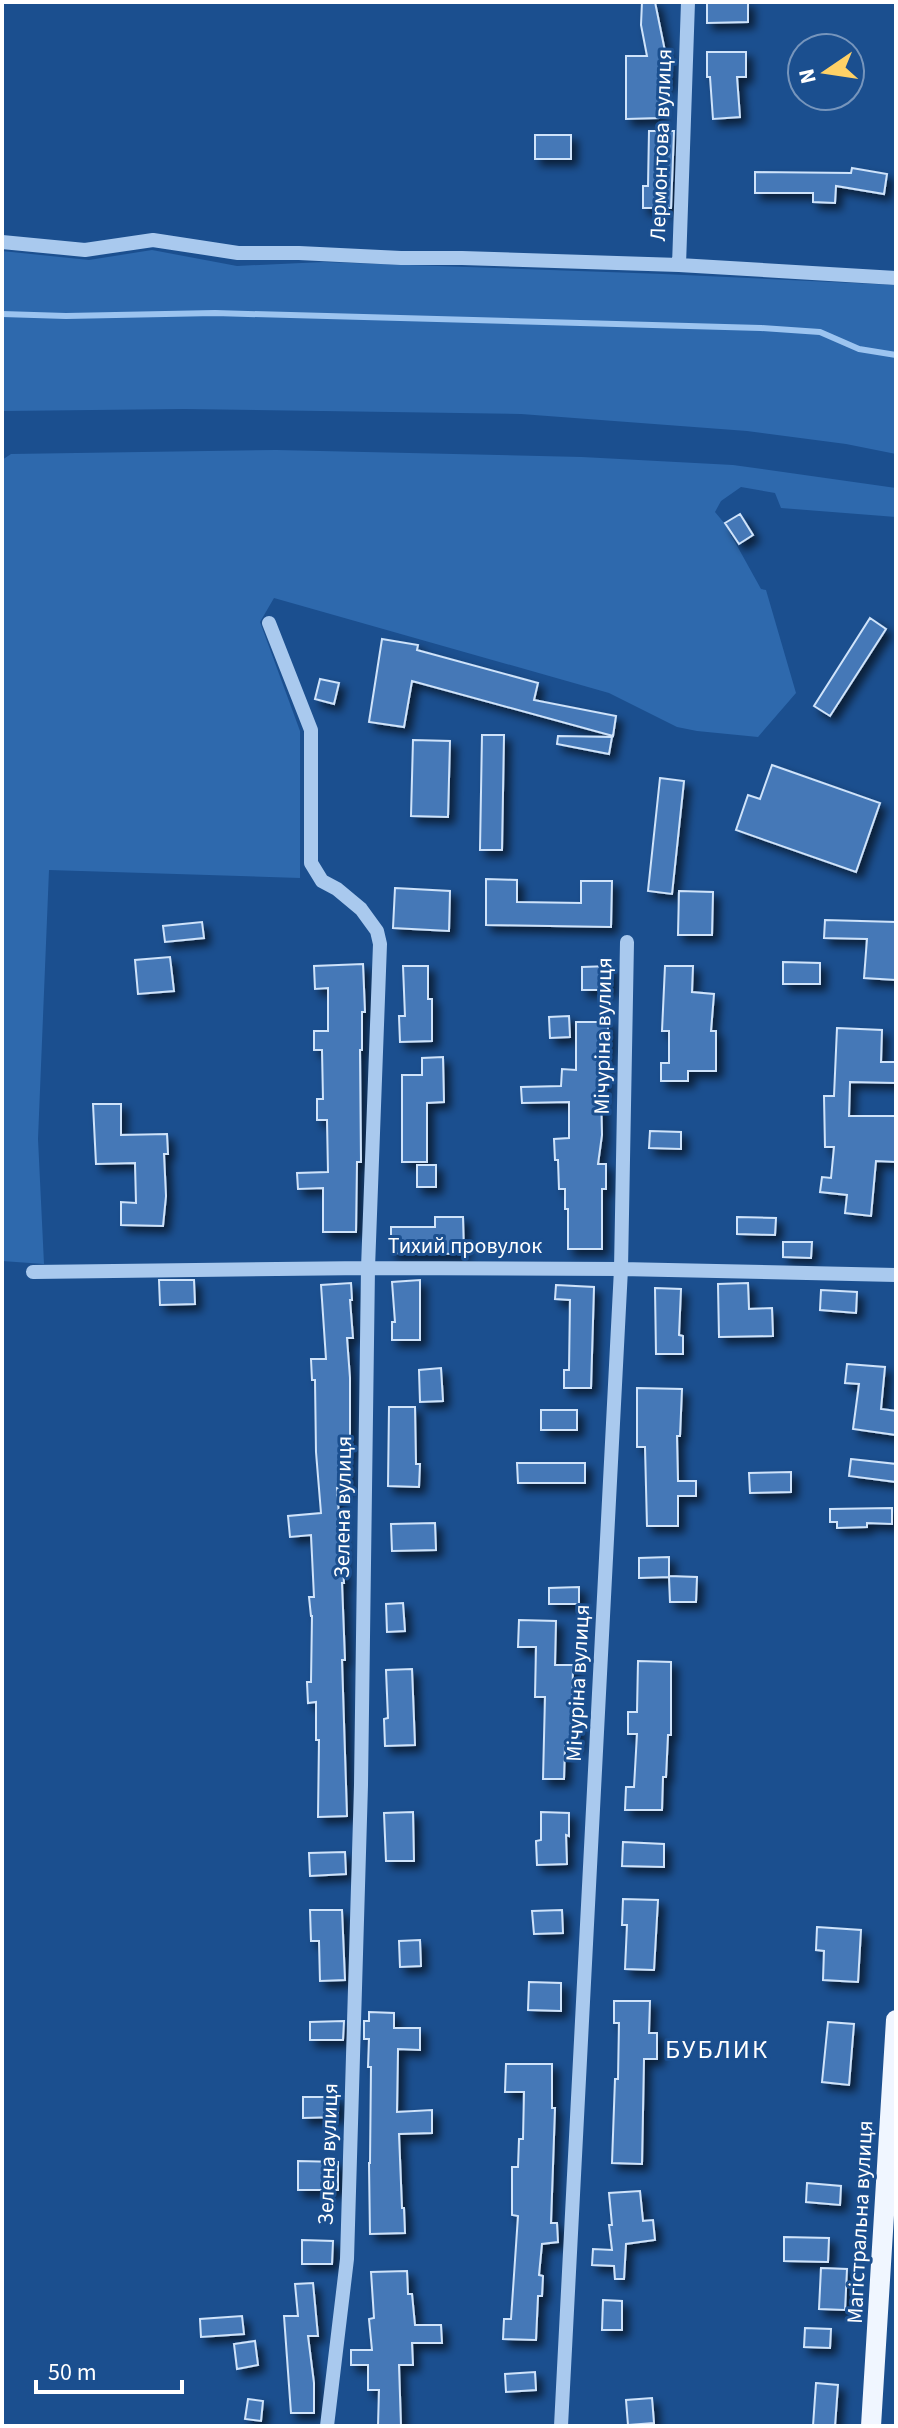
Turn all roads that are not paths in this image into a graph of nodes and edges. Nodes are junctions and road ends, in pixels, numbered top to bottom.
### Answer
1 (688, 2) edge
2 (2, 242) edge
3 (679, 265) junction
4 (896, 278) edge
5 (269, 623) dead end
6 (627, 942) dead end
7 (368, 1268) junction
8 (621, 1269) junction
9 (33, 1272) dead end
10 (896, 1275) edge
11 (896, 2023) edge
12 (327, 2426) edge
13 (561, 2426) edge
14 (871, 2426) edge

1 - 3 street, Лермонтова вулиця
2 - 3 street
3 - 4 street, Лермонтова вулиця
5 - 7 street, Зелена вулиця
6 - 8 street, Мічуріна вулиця
7 - 8 street, Тихий провулок
7 - 9 street, Тихий провулок
7 - 12 street, Зелена вулиця
8 - 10 street, Тихий провулок
8 - 13 street, Мічуріна вулиця
11 - 14 main road, Магістральна вулиця

